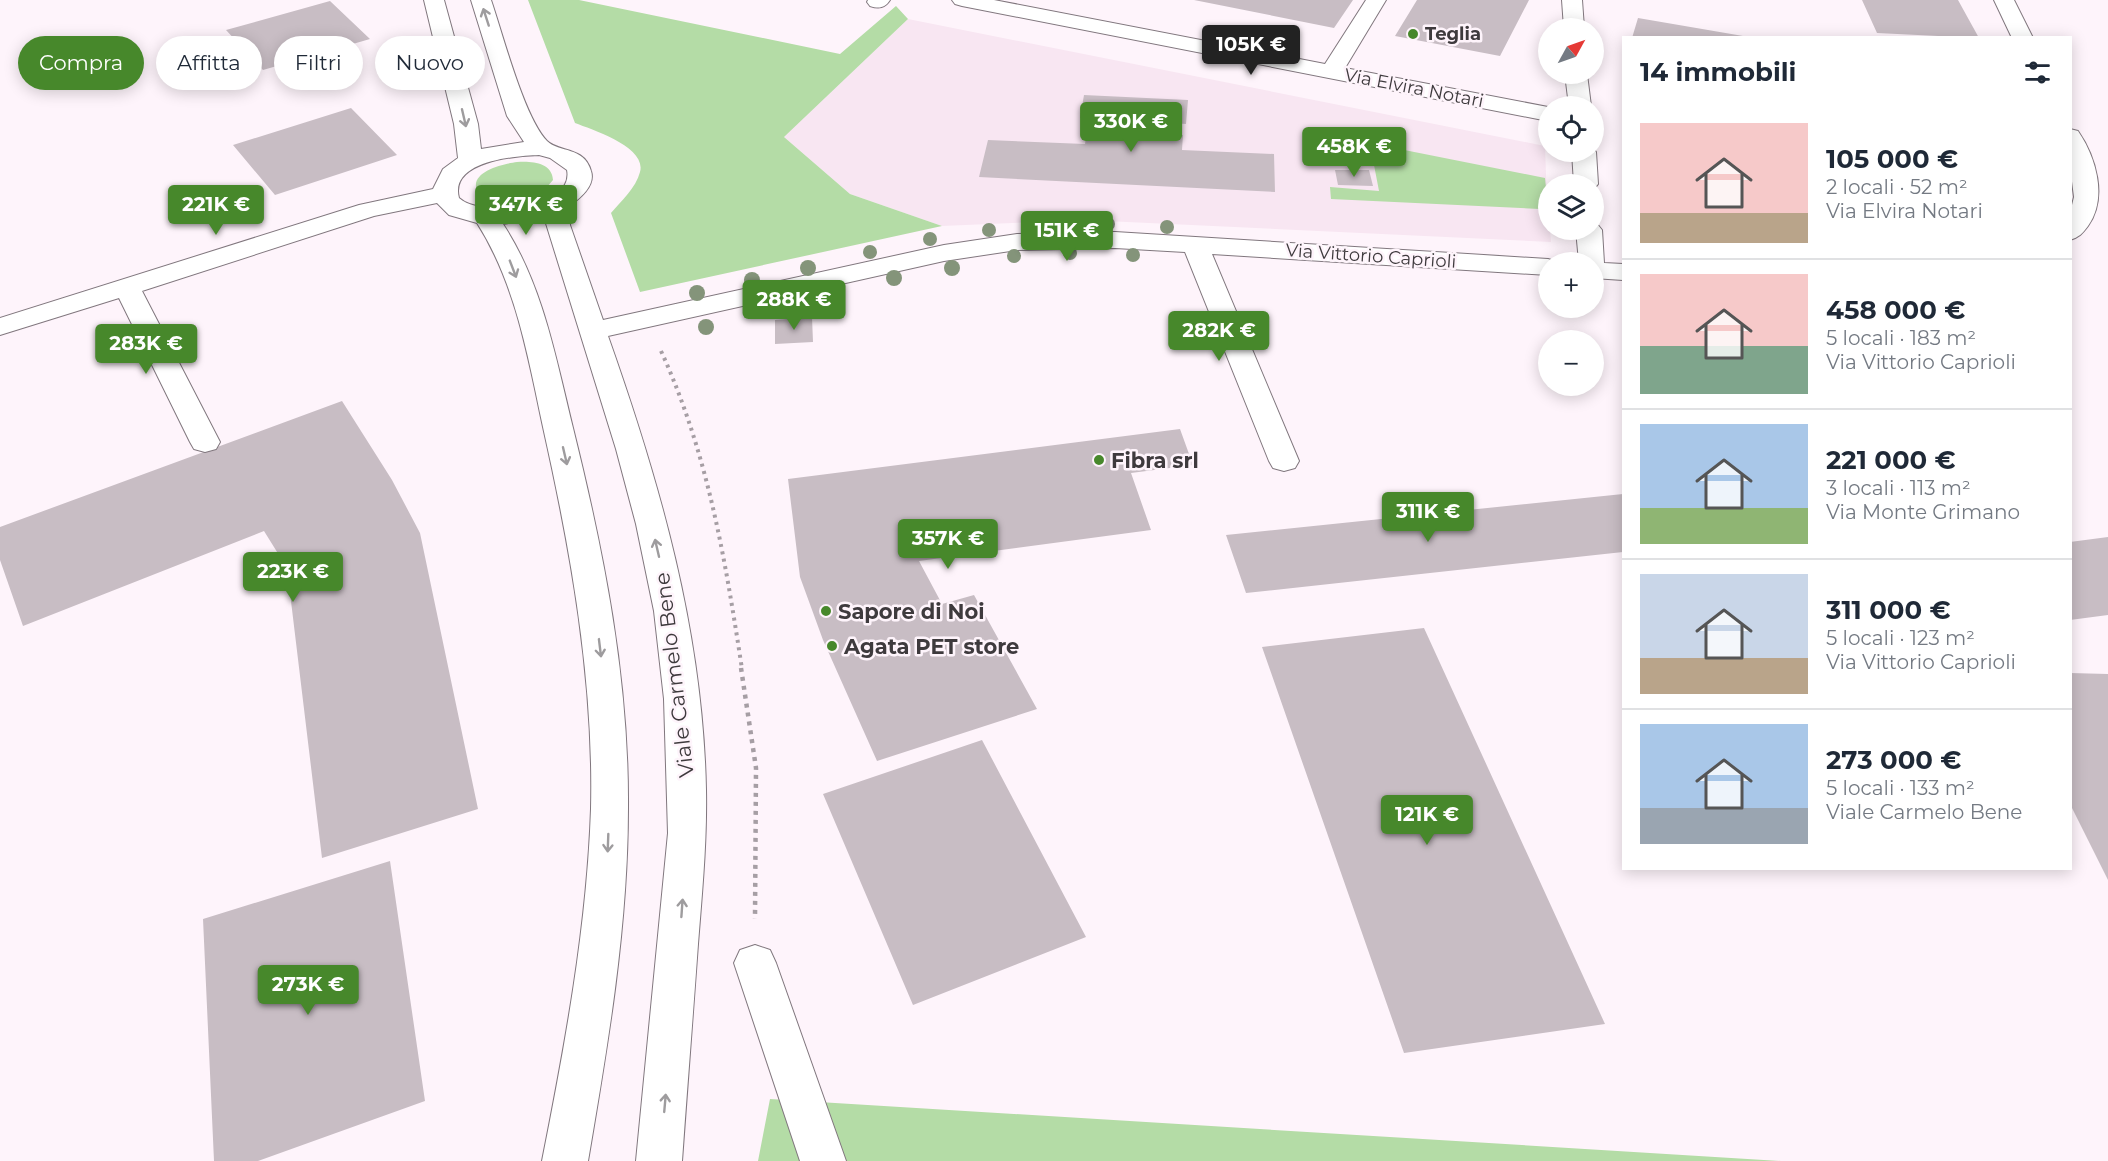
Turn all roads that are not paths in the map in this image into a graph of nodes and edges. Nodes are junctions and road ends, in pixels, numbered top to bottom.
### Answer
1 (434, 0) edge
2 (481, 0) edge
3 (962, 0) edge
4 (1376, 0) edge
5 (1572, 0) edge
6 (2004, 0) edge
7 (1573, 18) edge
8 (2022, 36) edge
9 (1331, 72) junction
10 (1538, 112) edge
11 (2072, 141) edge
12 (540, 148) junction
13 (470, 162) junction
14 (445, 194) junction
15 (555, 204) junction
16 (486, 217) junction
17 (2072, 229) edge
18 (1195, 245) junction
19 (1538, 266) edge
20 (1604, 271) edge
21 (1622, 272) edge
22 (127, 288) junction
23 (0, 327) edge
24 (592, 331) junction
25 (205, 442) dead end
26 (1284, 461) dead end
27 (755, 963) road end
28 (565, 1161) edge
29 (660, 1161) edge
30 (823, 1161) edge

1 -> 13 street
12 -> 2 street
3 - 9 street, Via Elvira Notari
4 - 9 street
5 - 7 street
6 - 8 street
9 - 10 street, Via Elvira Notari
11 - 17 street
12 - 13 street
12 - 15 street
13 - 14 street
14 - 16 street
14 - 22 street
15 - 16 street
15 - 24 street, Viale Carmelo Bene
16 -> 28 street
18 - 19 street, Via Vittorio Caprioli
18 - 24 street, Via Vittorio Caprioli
18 - 26 street
20 - 21 street
22 - 23 street
22 - 25 street
29 -> 24 street, Viale Carmelo Bene
27 - 30 street

